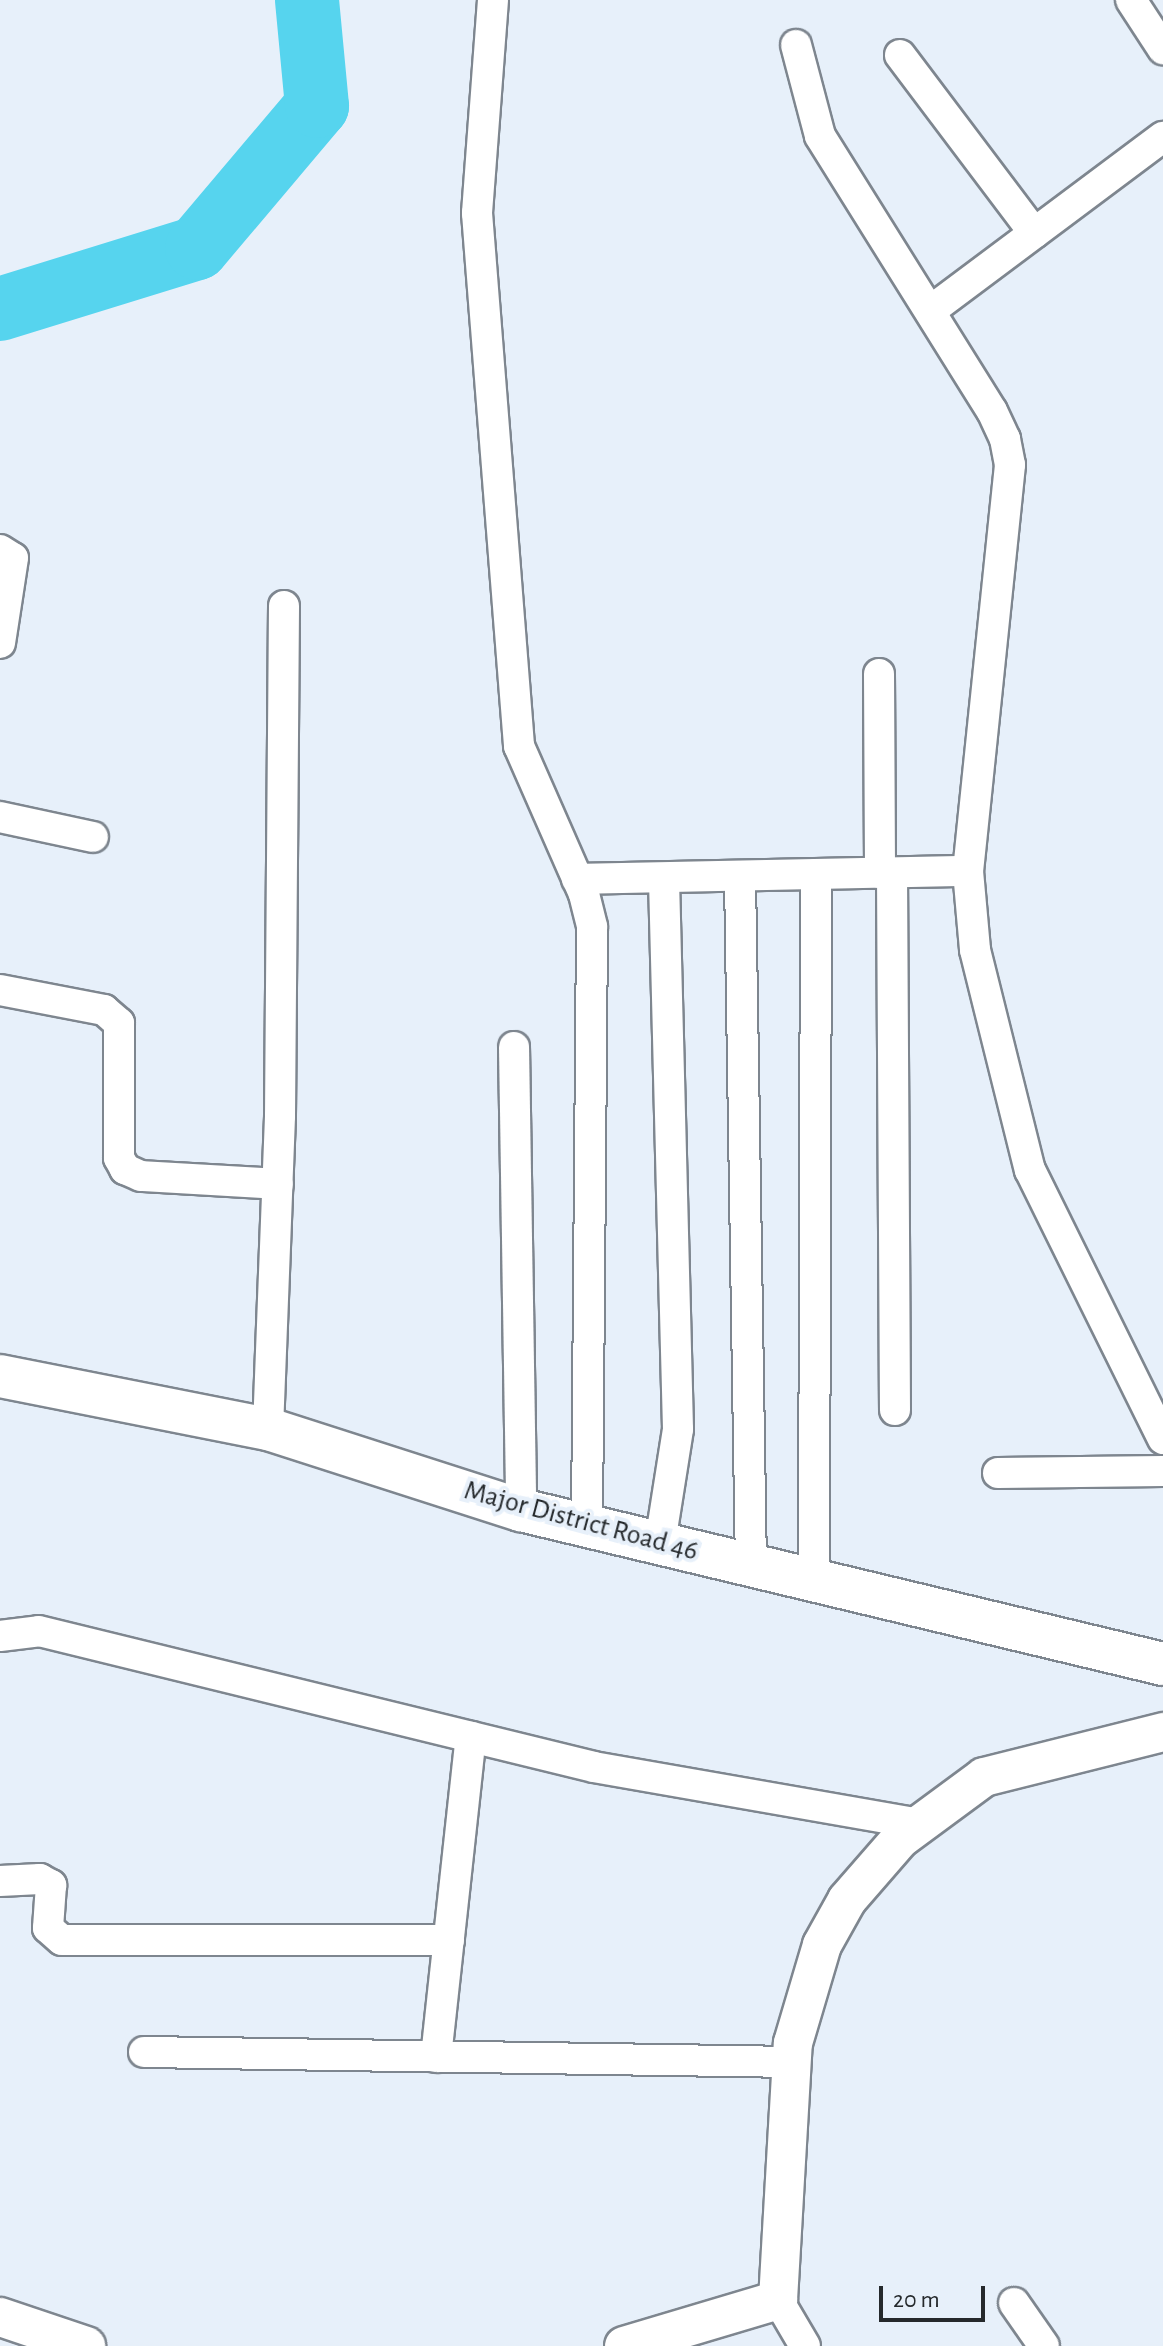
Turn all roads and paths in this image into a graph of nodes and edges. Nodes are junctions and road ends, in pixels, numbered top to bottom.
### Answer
1 (493, 0) edge
2 (1131, 0) edge
3 (796, 45) dead end
4 (1163, 49) edge
5 (900, 55) dead end
6 (1163, 137) edge
7 (1034, 233) junction
8 (930, 311) junction
9 (0, 550) edge
10 (284, 606) dead end
11 (0, 643) edge
12 (879, 674) dead end
13 (0, 817) edge
14 (93, 837) dead end
15 (968, 871) junction
16 (886, 873) junction
17 (816, 874) junction
18 (740, 876) junction
19 (664, 878) junction
20 (577, 879) junction
21 (0, 990) edge
22 (514, 1047) dead end
23 (278, 1184) junction
24 (0, 1376) edge
25 (895, 1410) dead end
26 (252, 1426) junction
27 (1163, 1439) edge
28 (1163, 1471) edge
29 (998, 1473) dead end
30 (521, 1510) junction
31 (587, 1526) junction
32 (660, 1543) junction
33 (751, 1565) junction
34 (814, 1580) junction
35 (0, 1636) edge
36 (1163, 1664) edge
37 (1163, 1732) edge
38 (471, 1737) junction
39 (921, 1824) junction
40 (0, 1881) edge
41 (449, 1940) junction
42 (144, 2052) dead end
43 (436, 2057) junction
44 (792, 2062) junction
45 (778, 2300) junction
46 (1014, 2303) dead end
47 (0, 2317) edge
48 (691, 2337) edge
49 (86, 2346) edge
50 (624, 2346) edge
51 (805, 2346) edge
52 (1044, 2346) edge

1 - 20 street
2 - 4 street
3 - 8 street
5 - 7 street
6 - 7 street
7 - 8 street
8 - 15 street
9 - 11 street
10 - 23 street
12 - 16 street
13 - 14 street
15 - 16 street
15 - 27 street
16 - 17 street
16 - 25 street
17 - 18 street
17 - 34 street
18 - 19 street
18 - 33 street
19 - 20 street
19 - 32 street
20 - 31 street
21 - 23 street
22 - 30 street
23 - 26 street
24 - 26 main road, Major District Road 46
26 - 30 main road, Major District Road 46
28 - 29 street
30 - 31 main road, Major District Road 46
31 - 32 main road, Major District Road 46
32 - 33 main road, Major District Road 46
33 - 34 main road, Major District Road 46
34 - 36 main road, Major District Road 46
35 - 38 street
37 - 39 street
38 - 39 street
38 - 41 street
39 - 44 street
40 - 41 street
41 - 43 street
42 - 43 street
43 - 44 street
44 - 45 street
45 - 48 street
45 - 51 street
46 - 52 street
47 - 49 street
48 - 50 street

